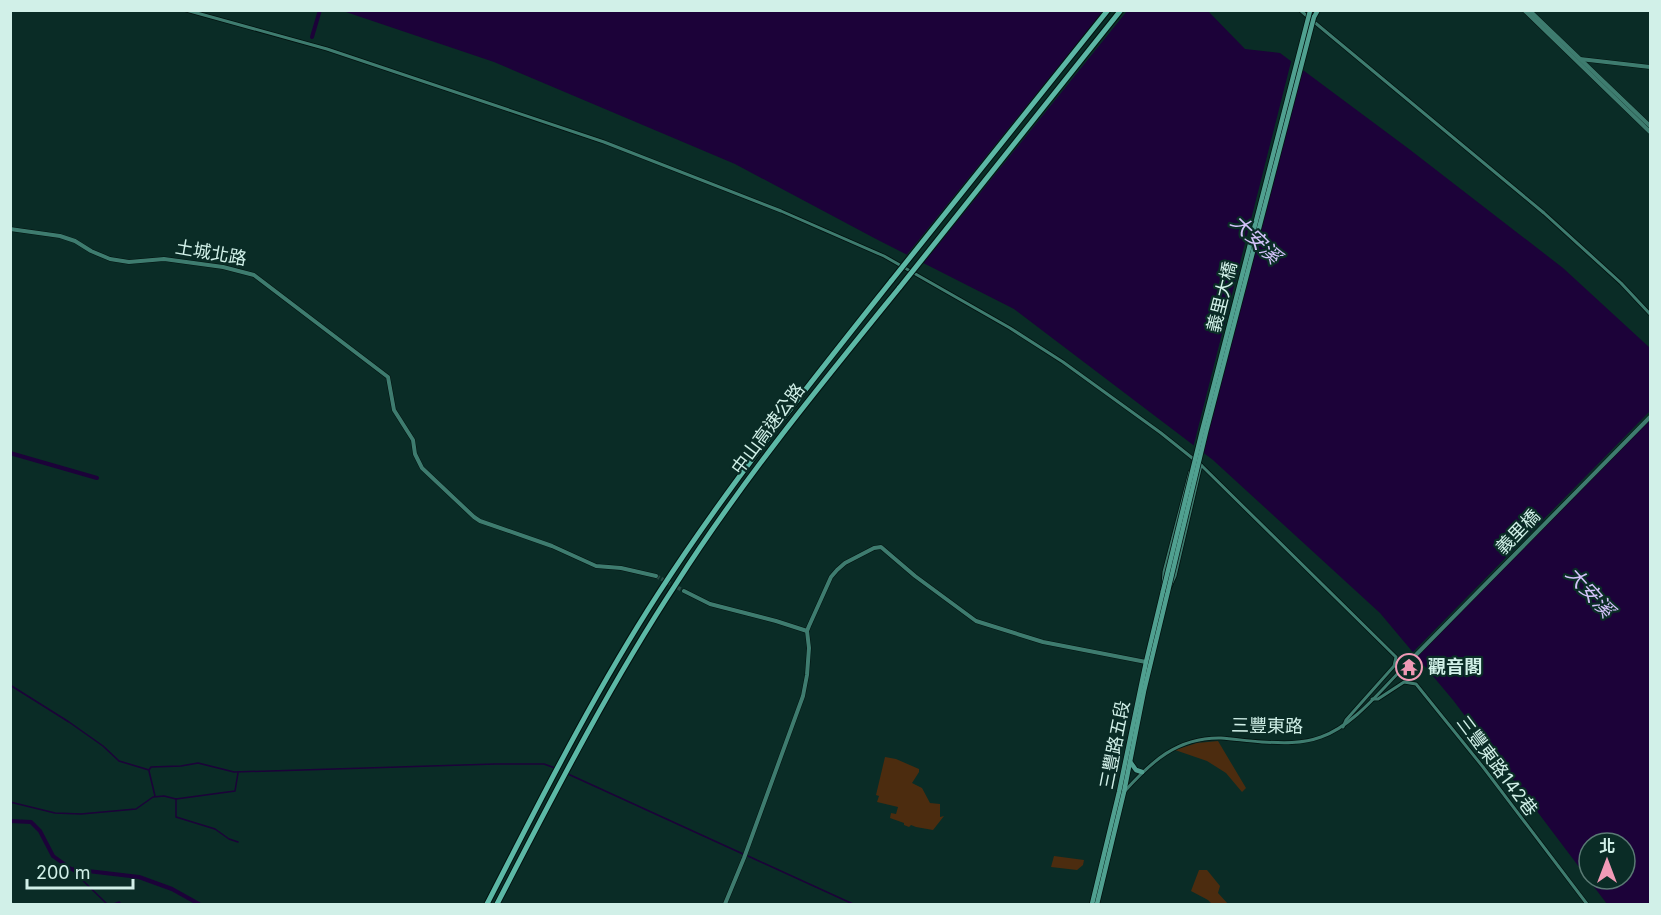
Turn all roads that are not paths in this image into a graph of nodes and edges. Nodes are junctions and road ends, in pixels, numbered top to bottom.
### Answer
1 (186, 10) edge
2 (1108, 10) edge
3 (1121, 10) edge
4 (1300, 10) edge
5 (1317, 10) edge
6 (1524, 10) edge
7 (1529, 10) edge
8 (1310, 11) edge
9 (1578, 60) junction
10 (1650, 68) edge
11 (1650, 126) edge
12 (1650, 132) edge
13 (10, 229) edge
14 (1650, 314) edge
15 (1650, 417) edge
16 (1193, 458) junction
17 (1201, 465) junction
18 (656, 576) tunnel mouth
19 (684, 591) tunnel mouth
20 (1165, 591) junction
21 (807, 632) junction
22 (1148, 662) junction
23 (1405, 666) joint
24 (1372, 699) junction
25 (1343, 727) junction
26 (1130, 762) junction
27 (1142, 772) junction
28 (1122, 792) junction
29 (487, 904) edge
30 (497, 904) edge
31 (725, 904) edge
32 (1092, 904) edge
33 (1097, 904) edge
34 (1587, 904) edge

1 - 16 street
2 - 29 highway, 中山高速公路, bridge
3 - 30 highway, 中山高速公路, bridge
4 - 14 street
5 - 20 main road, 義里大橋, bridge
6 - 9 street
7 - 9 street
8 - 20 main road, 義里大橋, bridge
9 - 10 street
9 - 11 street
9 - 12 street
13 - 18 street, 土城北路
15 - 23 street, 義里橋
16 - 17 street
16 - 20 street
17 - 20 street
17 - 25 street
19 - 21 street
20 - 22 main road, 三豐路五段
21 - 22 street
21 - 31 street
22 - 26 main road, 三豐路五段
22 - 28 main road, 三豐路五段
23 - 24 street, 三豐東路
24 - 25 street, 三豐東路
24 - 34 street, 三豐東路142巷
25 - 27 street, 三豐東路
26 - 27 main road
26 - 28 main road, 三豐路五段
27 - 28 street, 三豐東路
28 - 32 main road, 三豐路五段
28 - 33 main road, 三豐路五段

